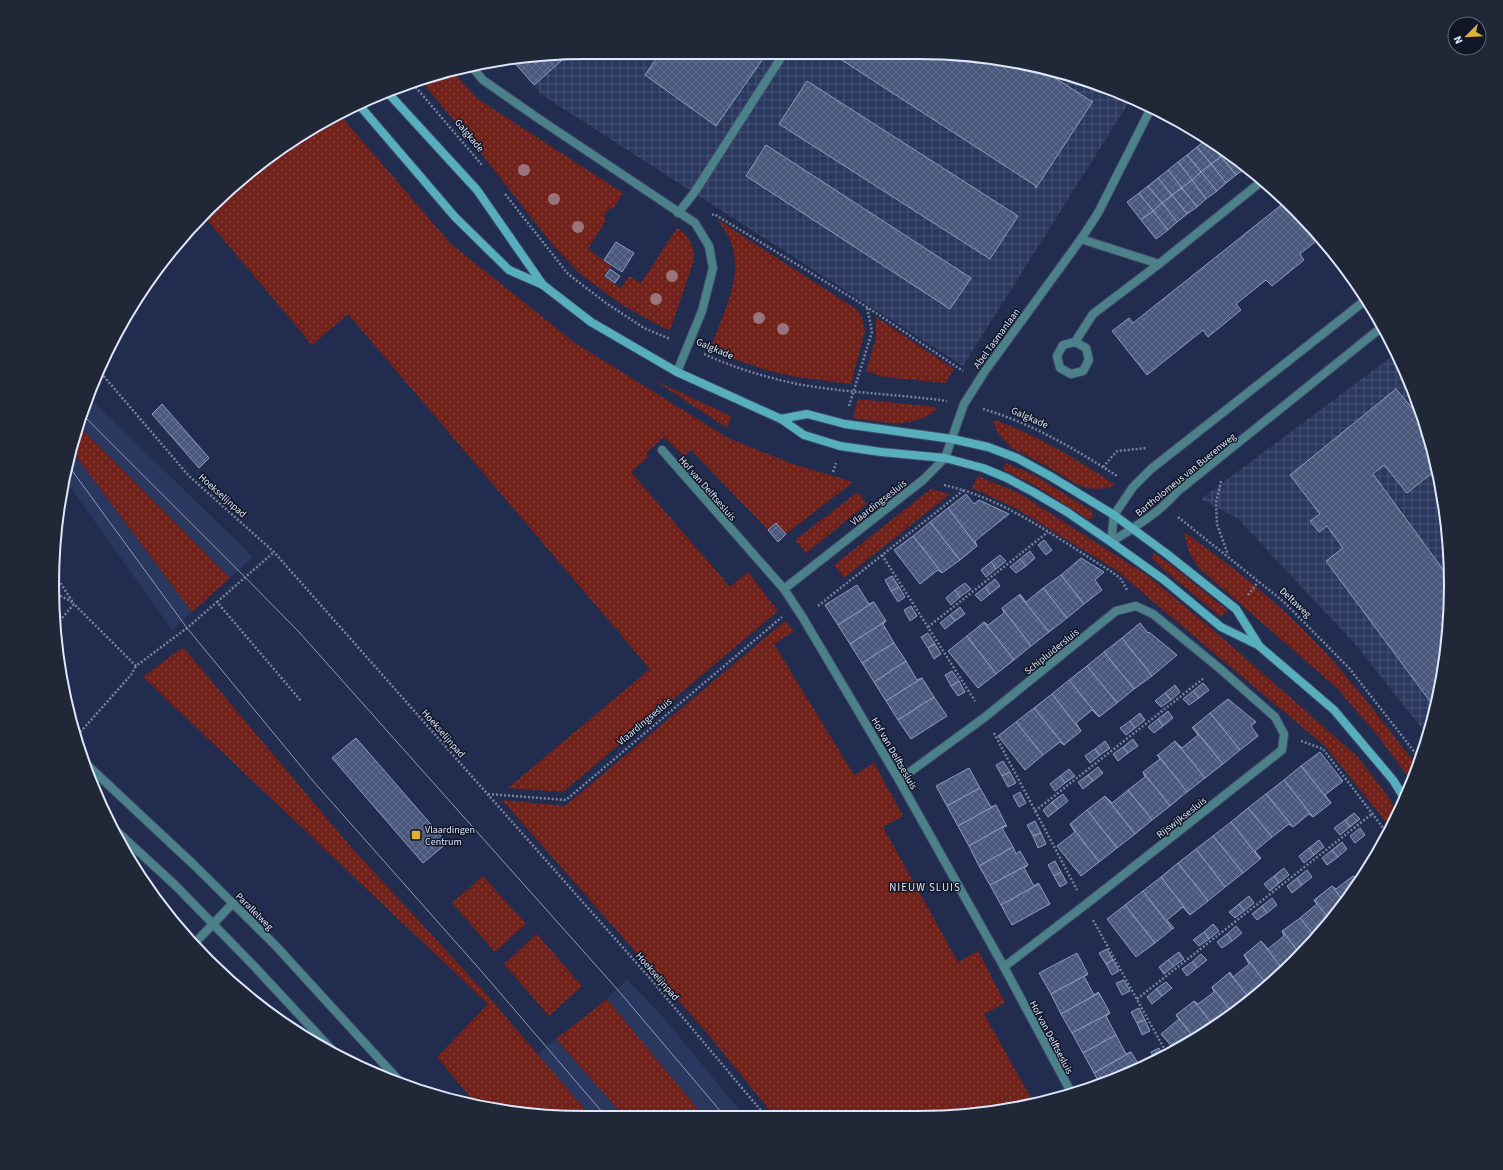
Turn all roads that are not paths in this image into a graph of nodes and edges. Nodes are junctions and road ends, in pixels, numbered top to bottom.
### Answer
1 (780, 59) edge
2 (475, 71) edge
3 (391, 96) edge
4 (362, 109) edge
5 (1149, 112) edge
6 (1258, 184) edge
7 (678, 213) junction
8 (1081, 239) junction
9 (1159, 264) junction
10 (543, 285) junction
11 (1362, 303) edge
12 (1379, 331) edge
13 (1075, 342) dead end
14 (677, 372) junction
15 (781, 419) junction
16 (952, 439) junction
17 (662, 450) dead end
18 (945, 458) junction
19 (1114, 515) junction
20 (1133, 529) junction
21 (1111, 542) junction
22 (784, 589) junction
23 (1258, 645) junction
24 (1284, 734) joint
25 (93, 771) edge
26 (900, 780) junction
27 (1401, 793) edge
28 (123, 838) edge
29 (233, 903) junction
30 (214, 924) junction
31 (198, 940) edge
32 (1004, 967) junction
33 (325, 1043) edge
34 (393, 1075) edge
35 (1069, 1088) edge

1 - 7 street
2 - 7 street
3 - 10 main road
4 - 10 main road
5 - 8 street, Abel Tasmanlaan
6 - 9 street
7 - 14 street
8 - 9 street
8 - 16 street, Abel Tasmanlaan
9 - 13 street
10 - 14 main road
11 - 19 street, Bartholomeus van Buerenweg
12 - 20 street, Bartholomeus van Buerenweg
14 - 15 main road
15 - 16 main road
15 - 18 main road
16 - 18 street, Abel Tasmanlaan
16 - 19 main road
17 - 22 street, Hof van Delftsesluis
18 - 21 main road
18 - 22 street, Vlaardingsesluis
19 - 20 main road
19 - 21 street, Bartholomeus van Buerenweg
20 - 21 street, Bartholomeus van Buerenweg
20 - 23 main road
21 - 23 main road
22 - 26 street, Hof van Delftsesluis
23 - 27 main road
24 - 26 street, Schipluidersluis
24 - 32 street, Rijswijksesluis
25 - 29 street, Parallelweg
26 - 32 street, Hof van Delftsesluis
28 - 30 street
29 - 30 street
29 - 34 street, Parallelweg
30 - 31 street
30 - 33 street
32 - 35 street, Hof van Delftsesluis

